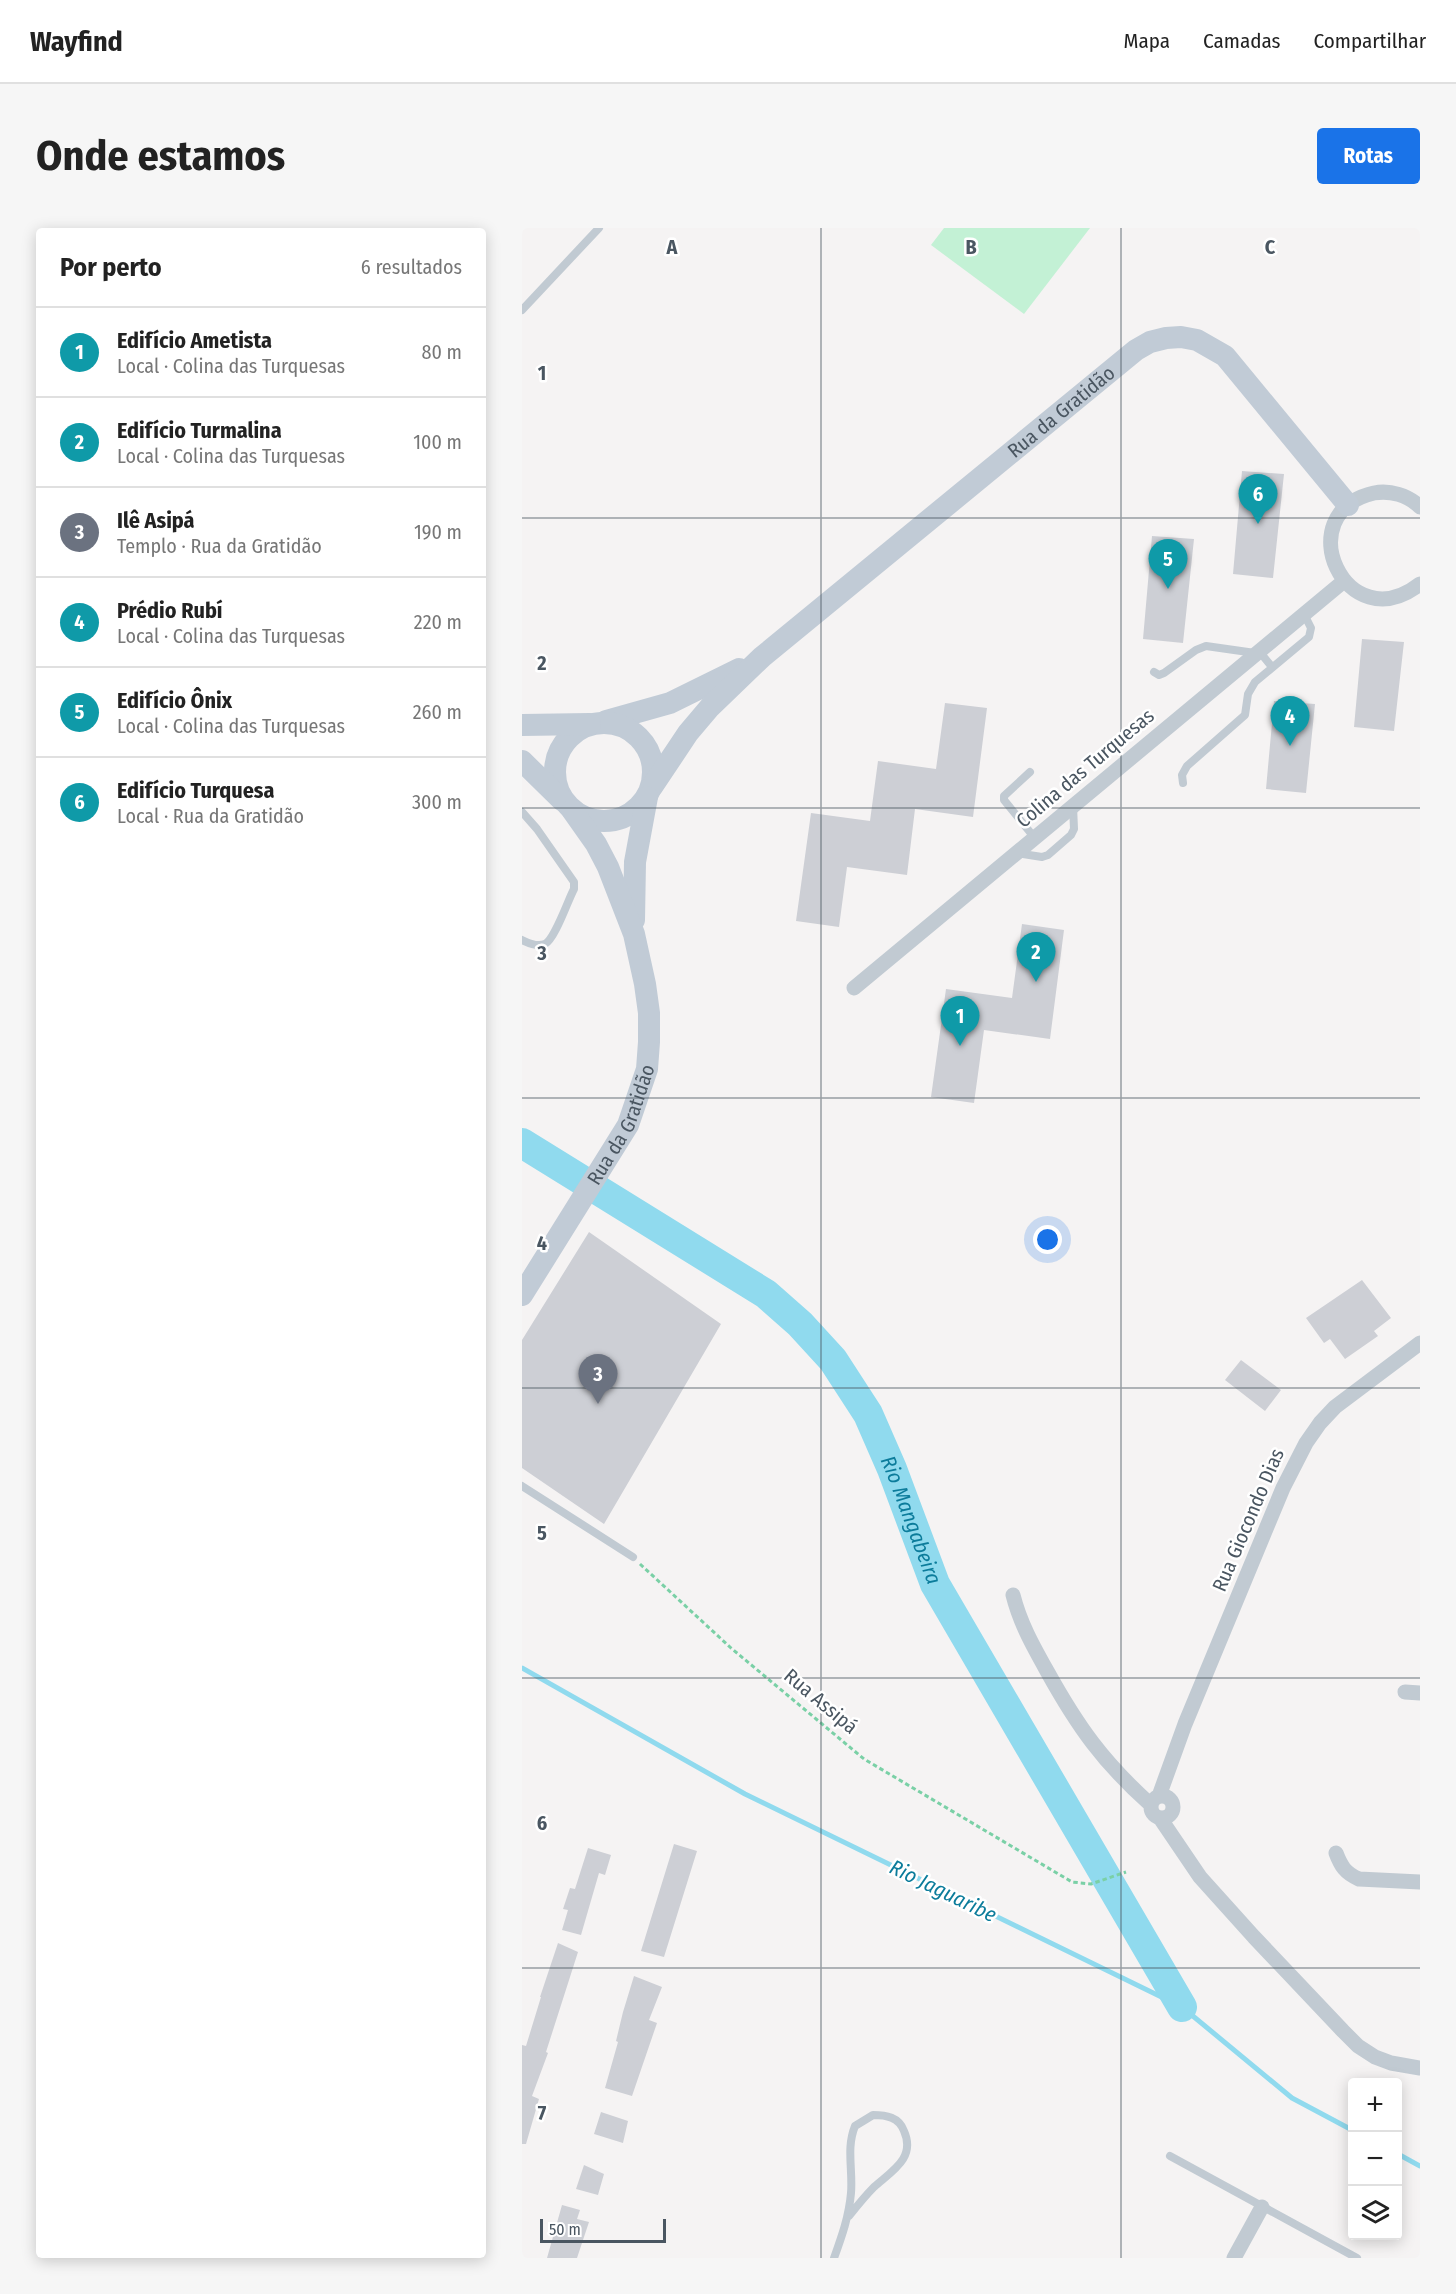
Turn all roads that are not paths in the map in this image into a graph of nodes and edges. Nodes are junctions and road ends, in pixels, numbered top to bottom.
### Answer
1 (599, 228) edge
2 (522, 310) edge
3 (1348, 505) junction
4 (1420, 507) edge
5 (1344, 581) junction
6 (1420, 584) edge
7 (1304, 614) junction
8 (1258, 652) junction
9 (762, 657) junction
10 (1272, 667) junction
11 (1154, 672) dead end
12 (598, 723) junction
13 (522, 725) edge
14 (522, 761) edge
15 (1030, 772) dead end
16 (1183, 783) dead end
17 (649, 792) junction
18 (1073, 805) junction
19 (569, 807) junction
20 (522, 813) edge
21 (1034, 837) junction
22 (1015, 853) junction
23 (634, 934) junction
24 (522, 940) edge
25 (854, 988) dead end
26 (522, 1295) edge
27 (1420, 1343) edge
28 (522, 1486) edge
29 (633, 1557) road end
30 (1013, 1595) dead end
31 (1164, 1804) junction
32 (1178, 1845) junction
33 (1336, 1853) dead end
34 (1420, 1882) edge
35 (1420, 2068) edge
36 (1170, 2156) dead end
37 (1262, 2207) junction
38 (849, 2216) junction
39 (834, 2258) edge
40 (1234, 2258) edge
41 (1357, 2258) edge

1 - 2 lane
3 - 4 street
3 - 5 street
3 - 9 street, Rua da Gratidão
5 - 6 street
5 - 7 street, Colina das Turquesas
7 - 8 street, Colina das Turquesas
7 - 10 lane
8 - 10 lane
8 - 11 lane
8 - 18 street, Colina das Turquesas
9 - 12 street, Rua da Gratidão
9 - 17 street, Rua da Gratidão
10 - 16 lane
12 - 13 street
12 - 17 street
12 - 19 street
14 - 19 street
15 - 21 lane
17 - 19 street
17 - 23 street, Rua da Gratidão
18 - 21 street, Colina das Turquesas
18 - 22 lane
19 - 23 street, Rua da Gratidão
20 - 24 lane
21 - 22 street, Colina das Turquesas
22 - 25 street, Colina das Turquesas
23 - 26 street, Rua da Gratidão
27 - 31 street, Rua Giocondo Dias
28 - 29 lane
30 - 31 street, Rua Giocondo Dias
31 - 32 street, Rua Giocondo Dias
31 - 32 street, Rua Giocondo Dias
32 - 35 street, Rua Giocondo Dias
33 - 34 street
36 - 37 lane
37 - 40 street
37 - 41 lane
38 - 38 lane
38 - 39 lane

